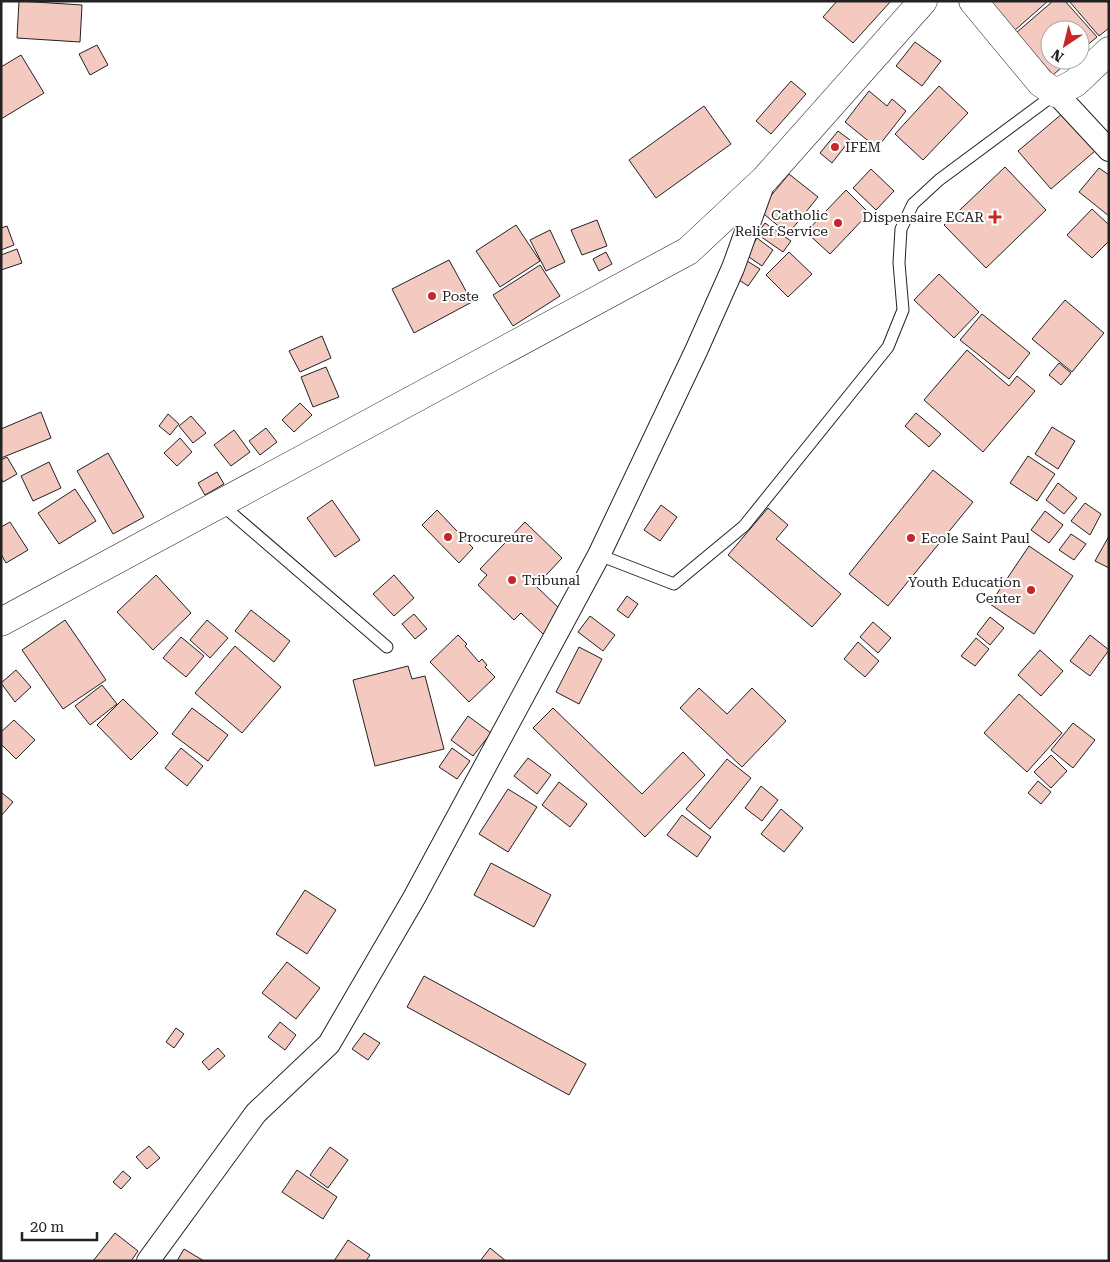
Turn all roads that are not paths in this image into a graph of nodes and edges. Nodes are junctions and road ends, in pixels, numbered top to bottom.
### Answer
1 (923, 1) edge
2 (973, 1) edge
3 (1109, 51) edge
4 (1056, 92) junction
5 (1109, 150) edge
6 (766, 179) junction
7 (221, 504) junction
8 (599, 555) junction
9 (1, 622) edge
10 (386, 647) dead end
11 (148, 1261) edge

1 - 6 street
2 - 4 street
3 - 4 street
4 - 5 street
4 - 8 lane
6 - 7 street
6 - 8 street
7 - 9 street
7 - 10 lane
8 - 11 street

